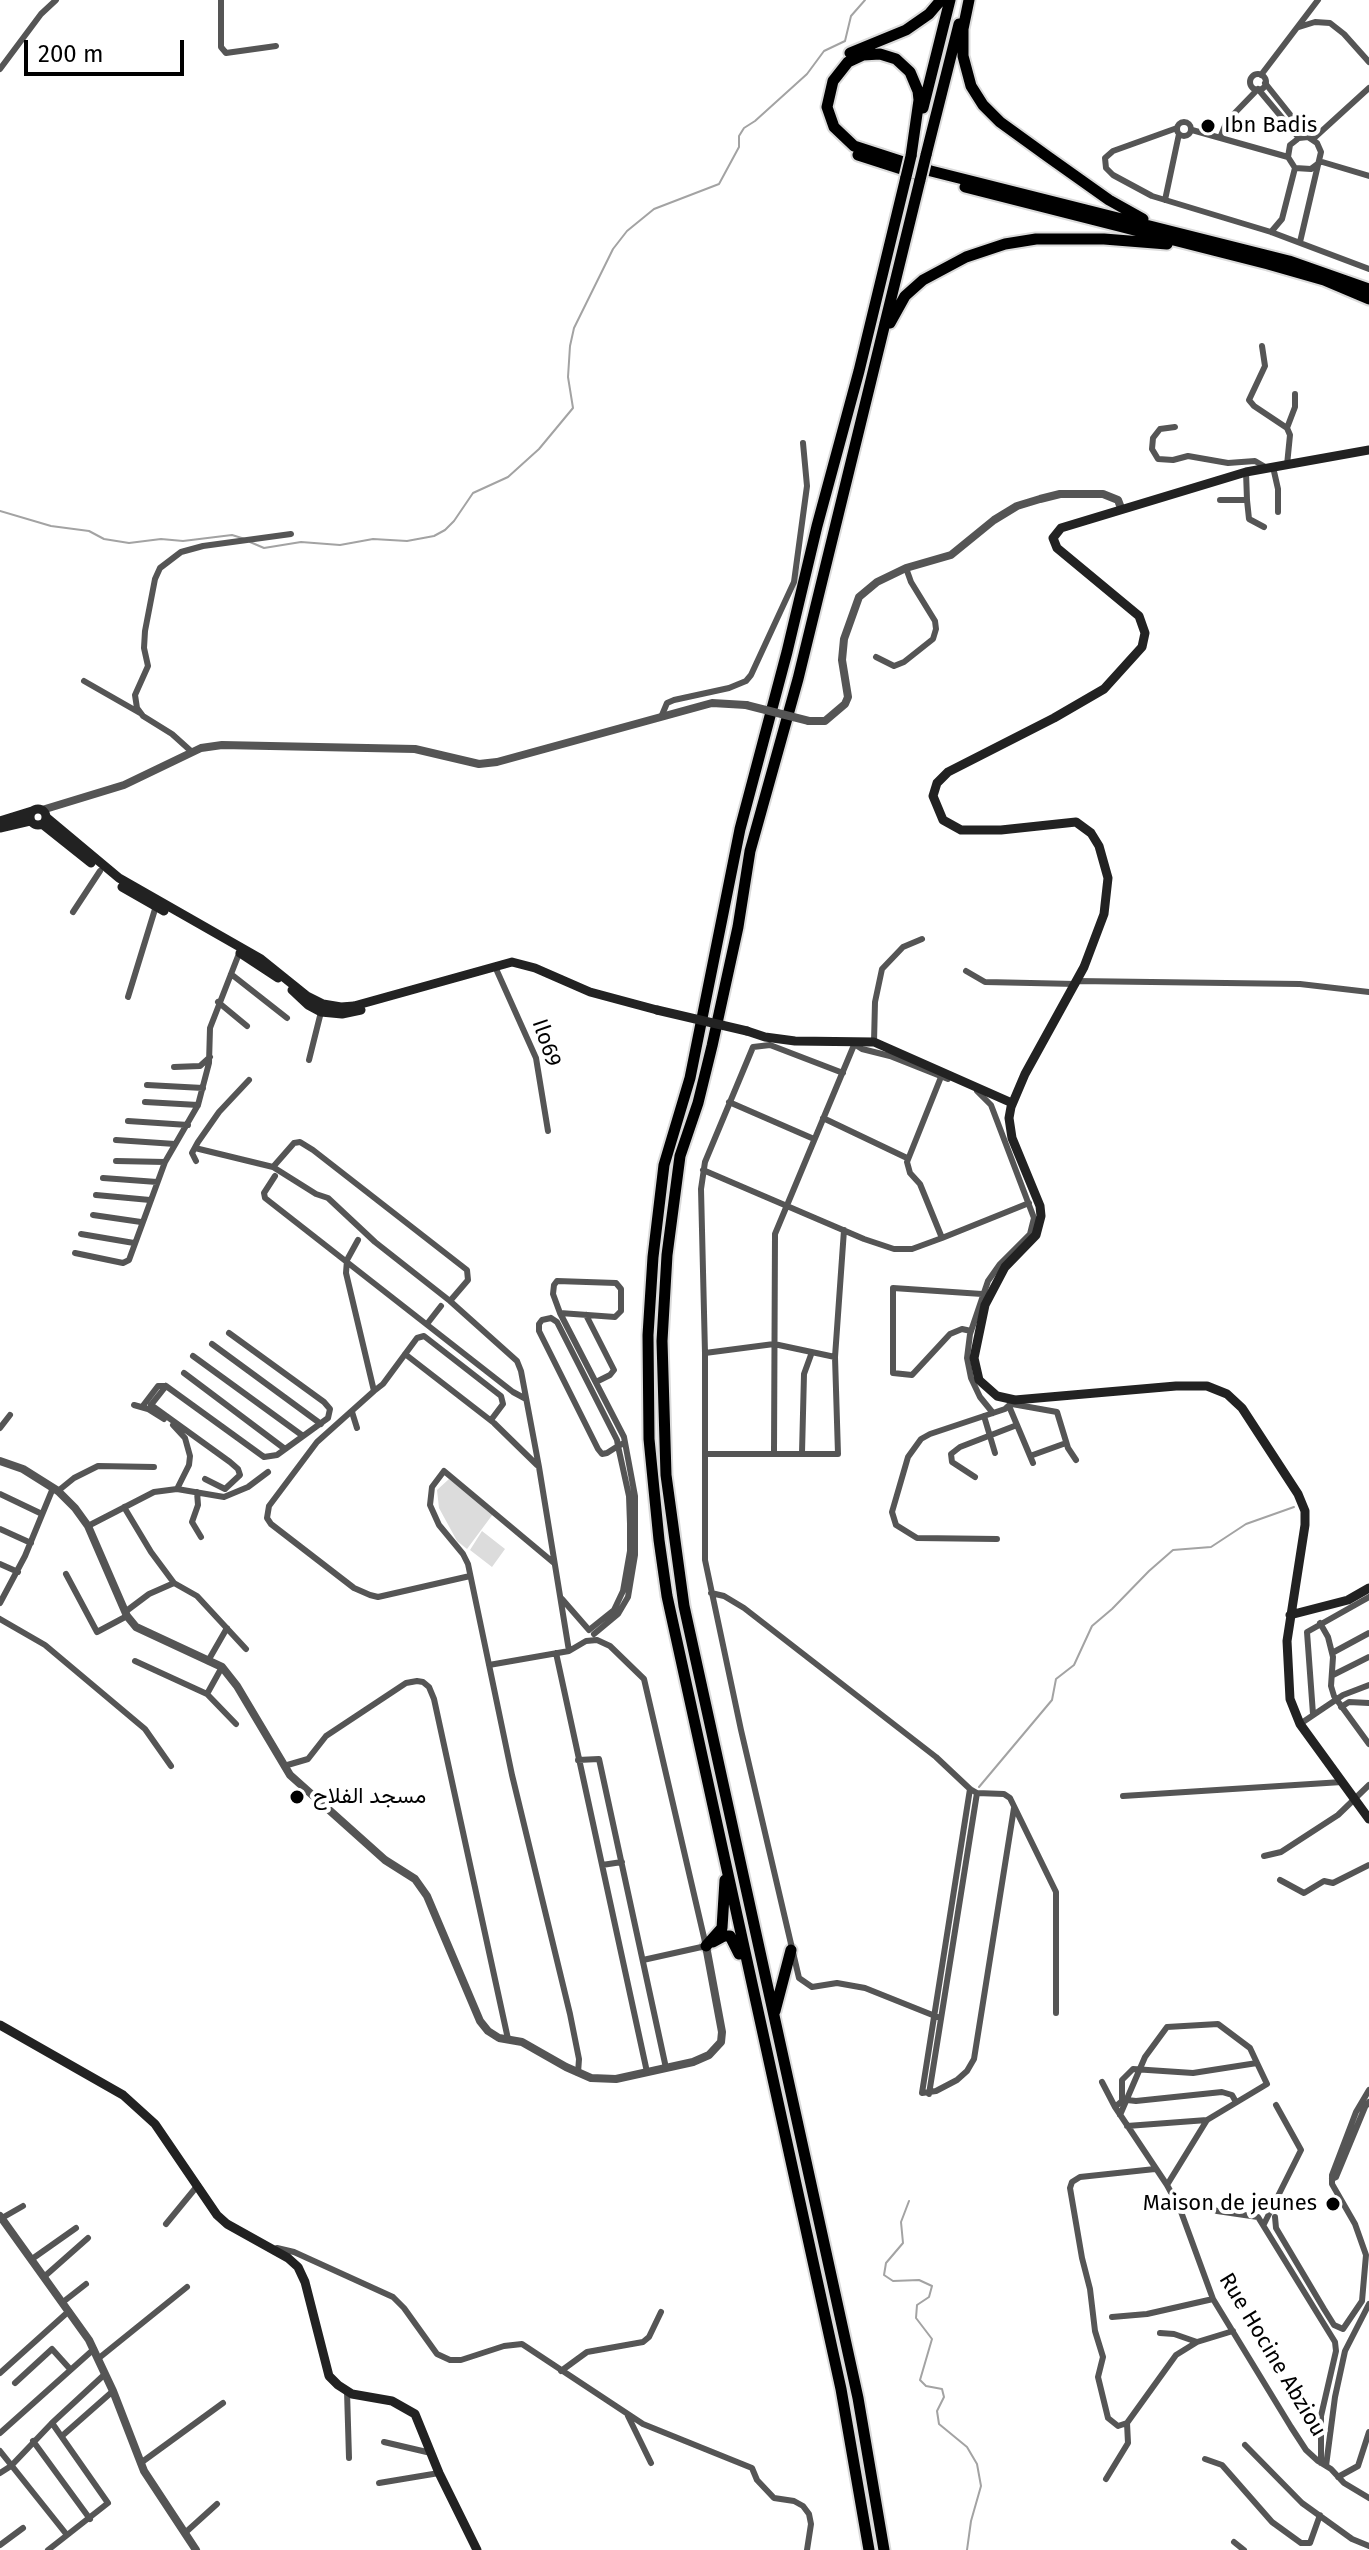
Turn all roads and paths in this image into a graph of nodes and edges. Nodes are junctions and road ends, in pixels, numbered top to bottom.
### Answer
1 (56, 0) edge
2 (221, 0) edge
3 (941, 0) edge
4 (950, 0) edge
5 (967, 0) edge
6 (1318, 0) edge
7 (1299, 27) junction
8 (276, 46) dead end
9 (1369, 62) edge
10 (0, 69) edge
11 (1261, 75) junction
12 (1265, 83) junction
13 (1369, 88) edge
14 (1258, 89) junction
15 (1192, 130) junction
16 (1178, 131) junction
17 (1220, 138) junction
18 (1299, 138) junction
19 (1311, 138) junction
20 (911, 156) junction
21 (1288, 157) junction
22 (1319, 162) junction
23 (1295, 168) junction
24 (1369, 176) edge
25 (1165, 200) junction
26 (1271, 232) junction
27 (1198, 242) junction
28 (1300, 242) junction
29 (1369, 269) edge
30 (1369, 289) edge
31 (1369, 299) edge
32 (1262, 346) dead end
33 (874, 373) junction
34 (1295, 394) dead end
35 (1175, 427) dead end
36 (1287, 428) junction
37 (803, 443) dead end
38 (1369, 450) edge
39 (1287, 465) junction
40 (1270, 467) junction
41 (1246, 472) junction
42 (1220, 500) dead end
43 (1247, 500) junction
44 (1121, 508) junction
45 (1278, 512) dead end
46 (1264, 527) dead end
47 (291, 534) dead end
48 (906, 568) junction
49 (876, 657) dead end
50 (84, 681) dead end
51 (141, 714) junction
52 (662, 715) junction
53 (192, 752) junction
54 (38, 817) junction
55 (0, 821) edge
56 (0, 828) edge
57 (100, 871) junction
58 (156, 906) junction
59 (73, 912) dead end
60 (922, 939) dead end
61 (241, 950) junction
62 (526, 965) junction
63 (497, 971) junction
64 (966, 971) dead end
65 (231, 974) junction
66 (1076, 982) junction
67 (1369, 992) edge
68 (128, 997) dead end
69 (218, 1002) junction
70 (321, 1012) junction
71 (287, 1018) dead end
72 (247, 1026) dead end
73 (851, 1042) junction
74 (874, 1042) junction
75 (210, 1057) junction
76 (309, 1060) dead end
77 (174, 1067) dead end
78 (843, 1073) junction
79 (941, 1077) junction
80 (249, 1080) dead end
81 (147, 1085) dead end
82 (203, 1088) junction
83 (145, 1102) dead end
84 (729, 1102) junction
85 (1012, 1103) junction
86 (198, 1105) junction
87 (823, 1118) junction
88 (128, 1121) dead end
89 (188, 1125) junction
90 (548, 1131) dead end
91 (814, 1139) junction
92 (116, 1140) dead end
93 (175, 1144) junction
94 (195, 1148) junction
95 (907, 1158) junction
96 (116, 1161) dead end
97 (196, 1161) dead end
98 (165, 1162) junction
99 (273, 1167) junction
100 (703, 1170) junction
101 (275, 1176) dead end
102 (103, 1178) dead end
103 (157, 1182) junction
104 (96, 1195) dead end
105 (150, 1200) junction
106 (1029, 1203) junction
107 (786, 1205) junction
108 (93, 1215) dead end
109 (141, 1222) junction
110 (844, 1230) junction
111 (81, 1234) dead end
112 (942, 1238) junction
113 (358, 1240) dead end
114 (134, 1243) junction
115 (75, 1253) dead end
116 (347, 1260) junction
117 (982, 1294) junction
118 (450, 1301) junction
119 (441, 1306) dead end
120 (560, 1313) junction
121 (586, 1315) junction
122 (427, 1324) junction
123 (971, 1331) junction
124 (229, 1333) dead end
125 (212, 1344) dead end
126 (774, 1344) junction
127 (812, 1352) junction
128 (705, 1353) junction
129 (405, 1354) junction
130 (193, 1356) dead end
131 (835, 1357) junction
132 (184, 1373) dead end
133 (596, 1382) junction
134 (374, 1391) junction
135 (526, 1399) junction
136 (1012, 1403) junction
137 (134, 1405) dead end
138 (147, 1407) junction
139 (352, 1412) junction
140 (993, 1413) junction
141 (10, 1415) dead end
142 (984, 1416) junction
143 (491, 1420) junction
144 (321, 1424) junction
145 (1017, 1425) junction
146 (0, 1428) edge
147 (357, 1428) dead end
148 (990, 1435) junction
149 (303, 1436) junction
150 (1066, 1443) junction
151 (622, 1444) junction
152 (285, 1449) junction
153 (774, 1453) junction
154 (802, 1453) junction
155 (995, 1453) dead end
156 (706, 1454) junction
157 (1076, 1460) dead end
158 (0, 1461) edge
159 (154, 1467) dead end
160 (539, 1467) junction
161 (268, 1472) dead end
162 (975, 1477) dead end
163 (205, 1479) dead end
164 (56, 1489) junction
165 (177, 1489) junction
166 (197, 1492) junction
167 (0, 1494) edge
168 (124, 1507) junction
169 (42, 1514) junction
170 (88, 1526) junction
171 (0, 1529) edge
172 (201, 1537) dead end
173 (997, 1539) dead end
174 (31, 1543) junction
175 (554, 1563) junction
176 (0, 1564) edge
177 (18, 1572) junction
178 (66, 1574) dead end
179 (470, 1576) junction
180 (174, 1583) junction
181 (1369, 1588) edge
182 (559, 1592) junction
183 (711, 1593) junction
184 (1369, 1597) edge
185 (0, 1603) edge
186 (126, 1614) junction
187 (1290, 1615) junction
188 (0, 1619) edge
189 (579, 1620) junction
190 (1320, 1623) junction
191 (565, 1627) junction
192 (227, 1628) junction
193 (591, 1632) junction
194 (1369, 1633) edge
195 (604, 1642) junction
196 (246, 1649) dead end
197 (569, 1651) junction
198 (556, 1653) junction
199 (1332, 1653) junction
200 (1369, 1657) edge
201 (135, 1661) dead end
202 (208, 1661) junction
203 (489, 1665) junction
204 (222, 1667) junction
205 (1333, 1675) junction
206 (1369, 1685) edge
207 (207, 1694) junction
208 (1335, 1700) junction
209 (1369, 1703) edge
210 (1341, 1707) junction
211 (1313, 1714) junction
212 (236, 1724) dead end
213 (1300, 1724) junction
214 (1369, 1744) edge
215 (578, 1760) junction
216 (171, 1766) dead end
217 (284, 1766) junction
218 (1342, 1782) junction
219 (1369, 1785) edge
220 (970, 1789) junction
221 (977, 1793) junction
222 (1123, 1796) dead end
223 (1355, 1800) junction
224 (1014, 1808) junction
225 (1369, 1819) edge
226 (1264, 1856) dead end
227 (622, 1862) junction
228 (725, 1863) junction
229 (602, 1865) junction
230 (1369, 1865) edge
231 (1280, 1880) dead end
232 (706, 1946) junction
233 (791, 1950) junction
234 (643, 1960) junction
235 (751, 1981) junction
236 (1056, 2013) dead end
237 (774, 2016) junction
238 (937, 2016) junction
239 (0, 2025) edge
240 (508, 2039) junction
241 (1257, 2063) junction
242 (666, 2068) junction
243 (1140, 2069) junction
244 (647, 2072) junction
245 (578, 2073) junction
246 (1102, 2082) dead end
247 (1369, 2090) edge
248 (1127, 2100) junction
249 (1236, 2102) junction
250 (1369, 2102) edge
251 (1276, 2105) dead end
252 (1115, 2107) junction
253 (1120, 2115) junction
254 (1207, 2120) junction
255 (1127, 2126) junction
256 (1155, 2169) junction
257 (1332, 2179) junction
258 (198, 2185) junction
259 (1167, 2185) junction
260 (23, 2206) dead end
261 (1180, 2210) junction
262 (1275, 2217) dead end
263 (2, 2222) edge
264 (166, 2224) dead end
265 (1264, 2224) junction
266 (76, 2228) dead end
267 (88, 2238) dead end
268 (270, 2247) junction
269 (32, 2259) junction
270 (45, 2276) junction
271 (86, 2284) dead end
272 (187, 2287) dead end
273 (1366, 2296) edge
274 (1213, 2299) junction
275 (63, 2302) junction
276 (1369, 2304) edge
277 (69, 2311) junction
278 (661, 2312) dead end
279 (1112, 2317) dead end
280 (1233, 2331) junction
281 (1160, 2333) dead end
282 (1197, 2342) junction
283 (94, 2349) junction
284 (99, 2358) junction
285 (70, 2369) junction
286 (561, 2371) junction
287 (0, 2373) edge
288 (105, 2374) junction
289 (15, 2383) dead end
290 (113, 2391) junction
291 (347, 2391) junction
292 (223, 2403) dead end
293 (626, 2413) junction
294 (52, 2423) junction
295 (1127, 2423) junction
296 (1369, 2432) edge
297 (0, 2433) edge
298 (62, 2436) junction
299 (33, 2441) junction
300 (384, 2442) dead end
301 (1245, 2445) dead end
302 (0, 2451) edge
303 (431, 2453) junction
304 (349, 2458) dead end
305 (1205, 2459) dead end
306 (142, 2462) junction
307 (651, 2463) dead end
308 (1324, 2465) junction
309 (11, 2466) junction
310 (0, 2473) edge
311 (439, 2473) junction
312 (1338, 2477) junction
313 (1106, 2479) dead end
314 (379, 2483) dead end
315 (1369, 2498) edge
316 (217, 2504) dead end
317 (1320, 2515) junction
318 (90, 2519) junction
319 (23, 2528) dead end
320 (186, 2532) junction
321 (67, 2535) junction
322 (1234, 2542) dead end
323 (1301, 2543) junction
324 (0, 2545) edge
325 (1367, 2548) edge
326 (48, 2550) edge
327 (196, 2550) edge
328 (477, 2550) edge
329 (807, 2550) edge
330 (869, 2550) edge
331 (884, 2550) edge
332 (1244, 2550) edge
333 (1296, 2550) edge

1 - 10 street
2 - 8 street
3 - 27 highway
4 - 20 highway
5 - 27 highway
5 - 33 highway, bridge
6 - 7 street
7 - 9 street
7 - 11 street
11 - 12 street
11 - 14 street
12 - 14 street
12 - 19 street
13 - 19 street
14 - 17 street
14 - 18 street
15 - 16 street
15 - 16 street
15 - 17 street
16 - 25 street
16 - 25 street
17 - 21 street
18 - 19 street
18 - 21 street
19 - 22 street
20 - 27 highway
20 - 228 highway, bridge
21 - 23 street
22 - 23 street
22 - 24 street
22 - 28 street
23 - 26 street
25 - 26 street
26 - 28 street
27 - 30 highway
27 - 31 highway
27 - 33 highway
28 - 29 street
32 - 36 street
33 - 237 highway
34 - 36 street
35 - 40 street
36 - 39 street
37 - 52 street
38 - 39 main road
39 - 40 main road
40 - 41 main road
40 - 45 street
41 - 43 street
41 - 44 main road
42 - 43 street
43 - 46 street
44 - 48 street
44 - 66 main road
47 - 51 street
48 - 49 street
48 - 52 street, bridge
50 - 51 street
51 - 53 street
52 - 53 street
53 - 54 street
54 - 55 main road
54 - 56 main road
54 - 57 main road
54 - 61 main road
57 - 58 main road
57 - 59 street
58 - 61 main road
58 - 68 street
60 - 74 street
61 - 62 main road
61 - 65 street
61 - 70 main road
62 - 63 main road
62 - 73 main road, bridge
63 - 70 main road
63 - 90 street, Ilo69
64 - 66 street
65 - 69 street
65 - 71 street
66 - 67 street
66 - 85 main road
69 - 72 street
69 - 75 street
70 - 76 street
73 - 74 main road
73 - 78 street
73 - 79 street
74 - 85 main road
75 - 77 street
75 - 82 street
78 - 84 street
78 - 87 street
79 - 95 street
79 - 106 street
80 - 94 street
81 - 82 street
82 - 86 street
83 - 86 street
84 - 91 street
84 - 100 street
85 - 136 main road
86 - 89 street
87 - 91 street
87 - 95 street
88 - 89 street
89 - 93 street
91 - 107 street
92 - 93 street
93 - 98 street
94 - 97 street
94 - 99 street
95 - 112 street
96 - 98 street
98 - 103 street
99 - 118 street
99 - 118 street
100 - 107 street
100 - 128 street
101 - 116 street
102 - 103 street
103 - 105 street
104 - 105 street
105 - 109 street
106 - 112 street
106 - 117 street
107 - 110 street
107 - 126 street
108 - 109 street
109 - 114 street
110 - 112 street
110 - 131 street
111 - 114 street
113 - 116 street
114 - 115 street
116 - 122 street
116 - 134 street
117 - 123 street
117 - 123 street
118 - 135 street
119 - 122 street
120 - 121 street
120 - 121 street
120 - 133 street
121 - 133 street
122 - 135 street
123 - 140 street
124 - 144 street
125 - 144 street
126 - 127 street
126 - 128 street
126 - 153 street
127 - 131 street
127 - 154 street
128 - 156 street
129 - 134 street
129 - 143 street
129 - 143 street
130 - 149 street
131 - 154 street
132 - 152 street
133 - 151 street
134 - 139 street
135 - 160 street
136 - 140 street
136 - 145 street
136 - 150 street
136 - 187 main road
137 - 138 street
138 - 152 street
138 - 163 street
138 - 165 street
139 - 147 street
139 - 179 street
140 - 142 street
141 - 146 street
142 - 148 street
142 - 173 street
143 - 160 street
144 - 149 street
145 - 148 street
145 - 150 street
148 - 155 street
148 - 162 street
149 - 152 street
150 - 157 street
151 - 151 street
151 - 193 street
153 - 154 street
153 - 156 street
156 - 183 street
158 - 164 street
159 - 164 street
160 - 175 street
161 - 166 street
164 - 169 street
164 - 170 street
165 - 166 street
165 - 168 street
166 - 172 street
167 - 169 street
168 - 170 street
168 - 180 street
169 - 174 street
170 - 186 street
171 - 174 street
174 - 177 street
175 - 179 street
175 - 182 street
176 - 177 street
177 - 185 street
178 - 186 street
179 - 203 street
180 - 186 street
180 - 192 street
181 - 187 main road
182 - 189 street
182 - 191 street
183 - 220 street
183 - 233 street
184 - 190 street
186 - 202 street
187 - 213 main road
188 - 216 street
189 - 191 street
189 - 193 street
190 - 199 street
190 - 211 street
191 - 197 street
192 - 196 street
192 - 202 street
193 - 195 street
194 - 199 street
195 - 197 street
195 - 232 street
197 - 198 street
198 - 203 street
198 - 215 street
199 - 205 street
200 - 205 street
201 - 207 street
202 - 204 street
203 - 245 street
204 - 207 street
204 - 217 street
205 - 208 street
206 - 208 street
207 - 212 street
208 - 210 street
208 - 211 street
209 - 210 street
210 - 214 street
211 - 213 street
213 - 218 main road
215 - 227 street
215 - 229 street
217 - 240 street
217 - 240 street
218 - 222 street
218 - 223 main road
219 - 223 street
220 - 221 street
220 - 238 street
221 - 224 street
221 - 238 street
223 - 225 main road
223 - 226 street
224 - 236 street
224 - 238 street
227 - 229 street
227 - 234 street
228 - 232 highway
228 - 235 highway
229 - 244 street
230 - 231 street
232 - 234 street
232 - 235 highway
232 - 242 street
233 - 237 highway
233 - 238 street
234 - 242 street
235 - 330 highway
237 - 331 highway
239 - 258 main road
240 - 245 street
241 - 243 street
241 - 243 street
241 - 249 street
242 - 244 street
243 - 248 street
243 - 252 street
244 - 245 street
246 - 252 street, Rue Hocine Abziou
247 - 257 street
248 - 249 street
248 - 253 street
249 - 254 street
250 - 257 street
251 - 265 street
252 - 253 street, Rue Hocine Abziou
253 - 255 street, Rue Hocine Abziou
254 - 255 street
254 - 259 street
255 - 256 street, Rue Hocine Abziou
256 - 259 street, Rue Hocine Abziou
256 - 295 street
257 - 273 street
258 - 264 street
258 - 268 main road
259 - 261 street, Rue Hocine Abziou
260 - 263 street
261 - 265 street
261 - 274 street, Rue Hocine Abziou
262 - 273 street
263 - 269 street
265 - 308 street
266 - 269 street
267 - 270 street
268 - 286 street
268 - 291 main road
269 - 270 street
270 - 275 street
271 - 275 street
272 - 284 street
274 - 279 street
274 - 280 street, Rue Hocine Abziou
275 - 277 street
276 - 308 street
277 - 283 street
277 - 287 street
278 - 286 street
280 - 282 street
280 - 308 street, Rue Hocine Abziou
281 - 282 street
282 - 295 street
283 - 284 street
283 - 285 street
284 - 288 street
285 - 289 street
285 - 297 street
286 - 293 street
288 - 290 street
288 - 294 street
290 - 298 street
290 - 306 street
291 - 303 main road
291 - 304 street
292 - 306 street
293 - 307 street
293 - 329 street
294 - 298 street
294 - 299 street
295 - 313 street
296 - 312 street
298 - 318 street
299 - 309 street
299 - 318 street
300 - 303 street
301 - 317 street
302 - 309 street
303 - 311 main road
305 - 323 street
306 - 320 street
308 - 312 street, Rue Hocine Abziou
309 - 310 street
309 - 321 street
311 - 314 street
311 - 328 main road
312 - 315 street, Rue Hocine Abziou
316 - 320 street
317 - 323 street
317 - 325 street
318 - 321 street
319 - 324 street
320 - 327 street
321 - 326 street
322 - 332 street
323 - 333 street

